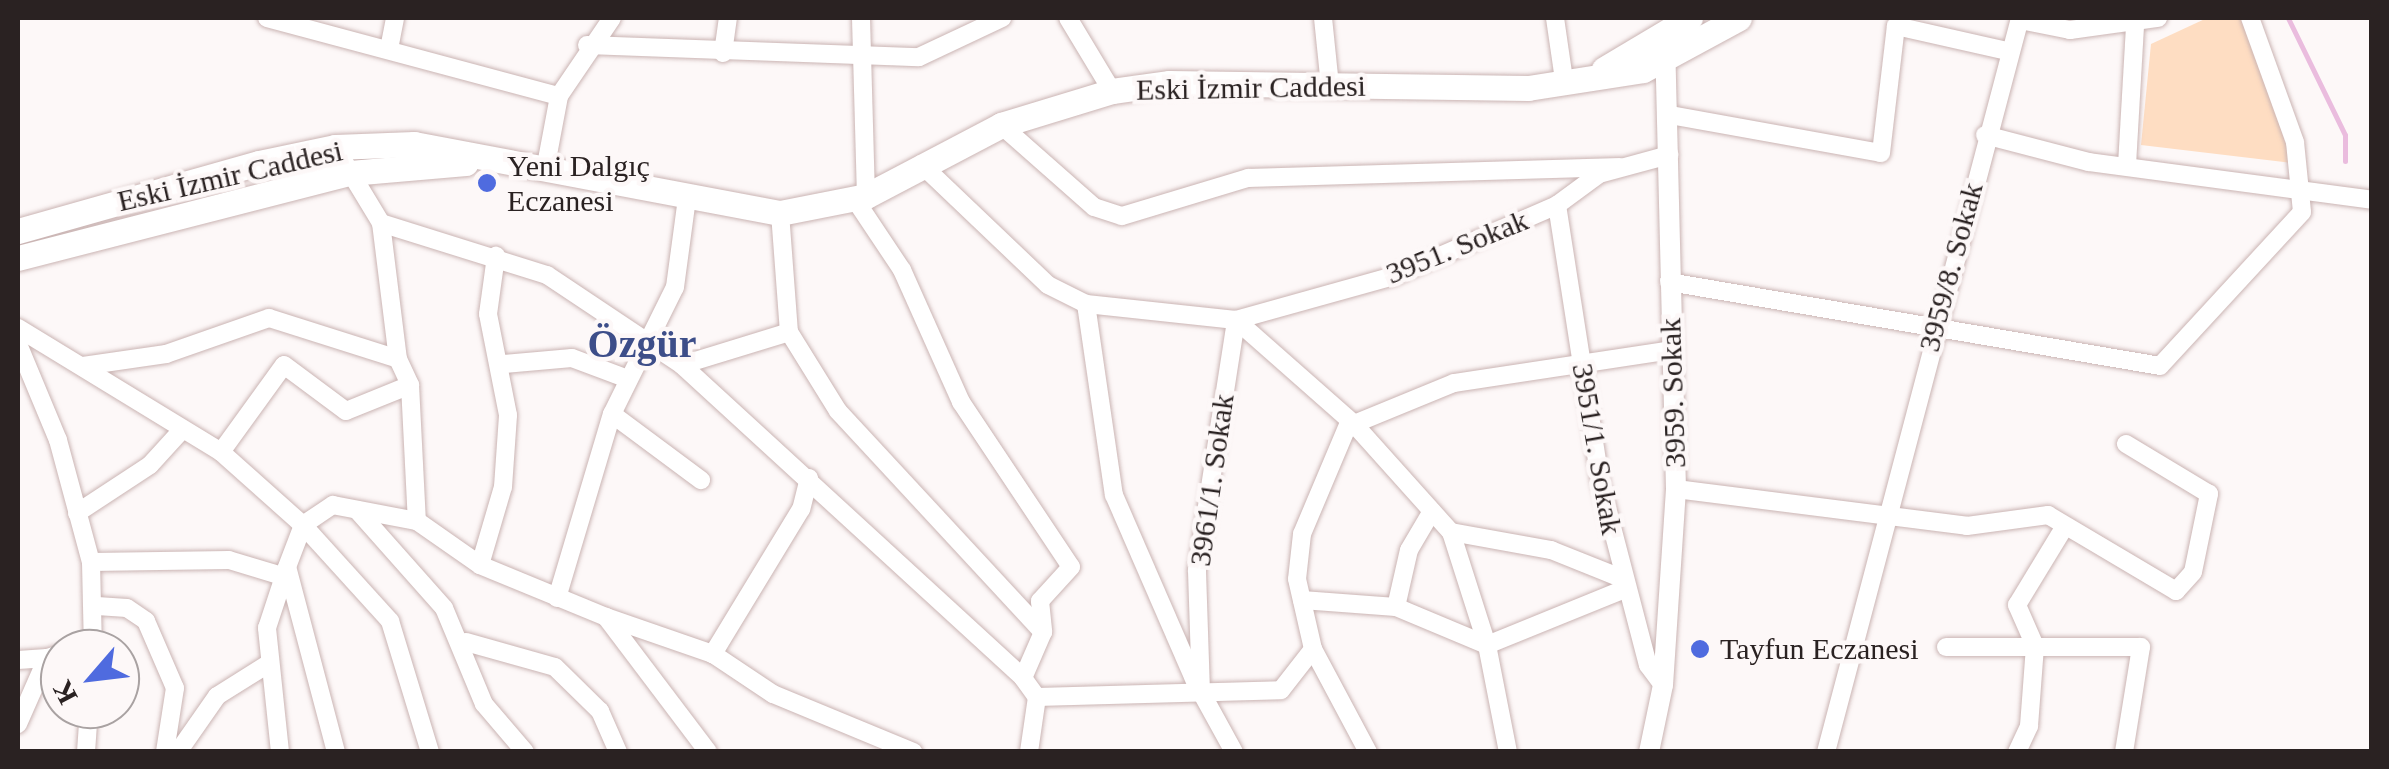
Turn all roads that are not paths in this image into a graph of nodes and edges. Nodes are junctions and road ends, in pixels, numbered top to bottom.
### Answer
1 (267, 18) edge
2 (395, 18) edge
3 (588, 18) edge
4 (728, 18) edge
5 (860, 18) edge
6 (1002, 18) edge
7 (1068, 18) edge
8 (1323, 18) edge
9 (1555, 18) edge
10 (1690, 18) edge
11 (1739, 18) edge
12 (2158, 18) edge
13 (2250, 18) edge
14 (2020, 19) edge
15 (297, 20) edge
16 (607, 24) edge
17 (2135, 27) junction
18 (390, 44) junction
19 (587, 45) junction
20 (1665, 46) junction
21 (2007, 52) junction
22 (723, 53) junction
23 (860, 56) junction
24 (1564, 80) junction
25 (1330, 86) junction
26 (1112, 91) junction
27 (559, 96) junction
28 (1670, 115) junction
29 (1001, 125) junction
30 (1985, 135) junction
31 (334, 147) junction
32 (1669, 155) junction
33 (506, 158) junction
34 (921, 164) junction
35 (546, 165) junction
36 (2128, 165) junction
37 (1621, 167) junction
38 (350, 174) junction
39 (2306, 188) junction
40 (860, 197) junction
41 (687, 198) junction
42 (2372, 200) edge
43 (1557, 205) junction
44 (780, 212) junction
45 (381, 223) junction
46 (18, 231) edge
47 (496, 256) junction
48 (18, 258) edge
49 (1669, 282) junction
50 (1086, 304) junction
51 (1236, 320) junction
52 (1934, 325) junction
53 (18, 328) edge
54 (789, 332) junction
55 (649, 340) junction
56 (18, 344) edge
57 (1671, 350) junction
58 (1581, 357) junction
59 (398, 359) junction
60 (504, 364) junction
61 (682, 365) junction
62 (82, 366) junction
63 (628, 378) junction
64 (410, 385) junction
65 (612, 414) junction
66 (1351, 424) junction
67 (182, 430) junction
68 (2126, 444) dead end
69 (222, 452) junction
70 (809, 478) junction
71 (701, 480) dead end
72 (1676, 488) junction
73 (357, 510) junction
74 (1432, 511) junction
75 (77, 513) junction
76 (1890, 519) junction
77 (417, 520) junction
78 (303, 525) junction
79 (2065, 526) junction
80 (1451, 532) junction
81 (91, 562) junction
82 (480, 564) junction
83 (284, 572) junction
84 (1623, 584) junction
85 (558, 598) junction
86 (1302, 600) junction
87 (98, 606) junction
88 (1396, 607) junction
89 (606, 617) junction
90 (92, 629) edge
91 (1043, 632) junction
92 (466, 642) junction
93 (1487, 645) junction
94 (2035, 646) junction
95 (1946, 647) dead end
96 (1314, 649) junction
97 (713, 654) junction
98 (268, 664) junction
99 (1023, 678) junction
100 (40, 681) edge
101 (1664, 685) junction
102 (1200, 692) junction
103 (1037, 697) junction
104 (18, 724) edge
105 (165, 752) edge
106 (178, 752) edge
107 (280, 752) edge
108 (336, 752) edge
109 (430, 752) edge
110 (525, 752) edge
111 (618, 752) edge
112 (708, 752) edge
113 (913, 752) edge
114 (1029, 752) edge
115 (1234, 752) edge
116 (1368, 752) edge
117 (1508, 752) edge
118 (1649, 752) edge
119 (1826, 752) edge
120 (2017, 752) edge
121 (2124, 752) edge

1 - 15 street
2 - 18 street
3 - 16 street
4 - 22 street
5 - 23 street
6 - 23 street
7 - 26 street
8 - 25 street
9 - 24 street
10 - 20 main road, Eski İzmir Caddesi
11 - 20 main road, Eski İzmir Caddesi
12 - 17 street
13 - 39 street
14 - 17 street
14 - 21 street, 3959/8. Sokak
15 - 18 street
16 - 19 street
17 - 36 street
18 - 27 street
19 - 22 street
19 - 27 street
20 - 24 main road, Eski İzmir Caddesi
20 - 28 street, 3959. Sokak
21 - 28 street
21 - 30 street, 3959/8. Sokak
22 - 23 street
23 - 40 street
24 - 25 main road, Eski İzmir Caddesi
25 - 26 main road, Eski İzmir Caddesi
26 - 29 main road, Eski İzmir Caddesi
27 - 35 street
28 - 32 street, 3959. Sokak
29 - 34 main road, Eski İzmir Caddesi
29 - 37 street
30 - 36 street
30 - 52 street, 3959/8. Sokak
31 - 33 main road, Eski İzmir Caddesi
31 - 38 street
31 - 46 main road, Eski İzmir Caddesi
32 - 37 street, 3951. Sokak
32 - 49 street, 3959. Sokak
33 - 35 main road, Eski İzmir Caddesi
33 - 38 main road, Eski İzmir Caddesi
34 - 40 main road, Eski İzmir Caddesi
34 - 50 street
35 - 41 main road, Eski İzmir Caddesi
36 - 39 street
37 - 43 street, 3951. Sokak
38 - 45 street
38 - 48 main road, Eski İzmir Caddesi
39 - 42 street
39 - 52 street
40 - 44 main road, Eski İzmir Caddesi
40 - 91 street
41 - 44 main road, Eski İzmir Caddesi
41 - 55 street
43 - 51 street, 3951. Sokak
43 - 58 street, 3951/1. Sokak
44 - 54 street
45 - 47 street
45 - 59 street
47 - 55 street
47 - 60 street
49 - 52 street
49 - 57 street, 3959. Sokak
50 - 51 street
50 - 102 street
51 - 66 street
51 - 102 street, 3961/1. Sokak
52 - 76 street, 3959/8. Sokak
53 - 62 street
54 - 61 street
54 - 91 street
55 - 61 street
55 - 63 street
56 - 75 street
57 - 58 street
57 - 72 street, 3959. Sokak
58 - 66 street
58 - 84 street, 3951/1. Sokak
59 - 62 street
59 - 64 street
60 - 63 street
60 - 82 street
61 - 70 street
62 - 67 street
63 - 65 street
64 - 69 street
64 - 77 street
65 - 71 street
65 - 85 street
66 - 74 street
66 - 86 street
67 - 69 street
67 - 75 street
68 - 79 street
69 - 78 street
70 - 97 street
70 - 99 street
72 - 76 street
72 - 101 street, 3959. Sokak
73 - 77 street
73 - 78 street
73 - 92 street
74 - 80 street
74 - 88 street
75 - 81 street
76 - 79 street
76 - 119 street, 3959/8. Sokak
77 - 82 street
78 - 83 street
78 - 109 street
79 - 94 street
80 - 84 street
80 - 93 street
81 - 83 street
81 - 87 street
82 - 85 street
83 - 98 street
83 - 108 street
84 - 93 street
84 - 101 street, 3951/1. Sokak
85 - 89 street
86 - 88 street
86 - 96 street
87 - 90 street
87 - 105 street
88 - 93 street
89 - 97 street
89 - 112 street
91 - 99 street
92 - 110 street
92 - 111 street
93 - 117 street
94 - 95 street
94 - 120 street
94 - 121 street
96 - 102 street
96 - 116 street
97 - 113 street
98 - 106 street
98 - 107 street
99 - 103 street
100 - 104 street
101 - 118 street, 3959. Sokak
102 - 103 street
102 - 115 street, 3961/1. Sokak
103 - 114 street

